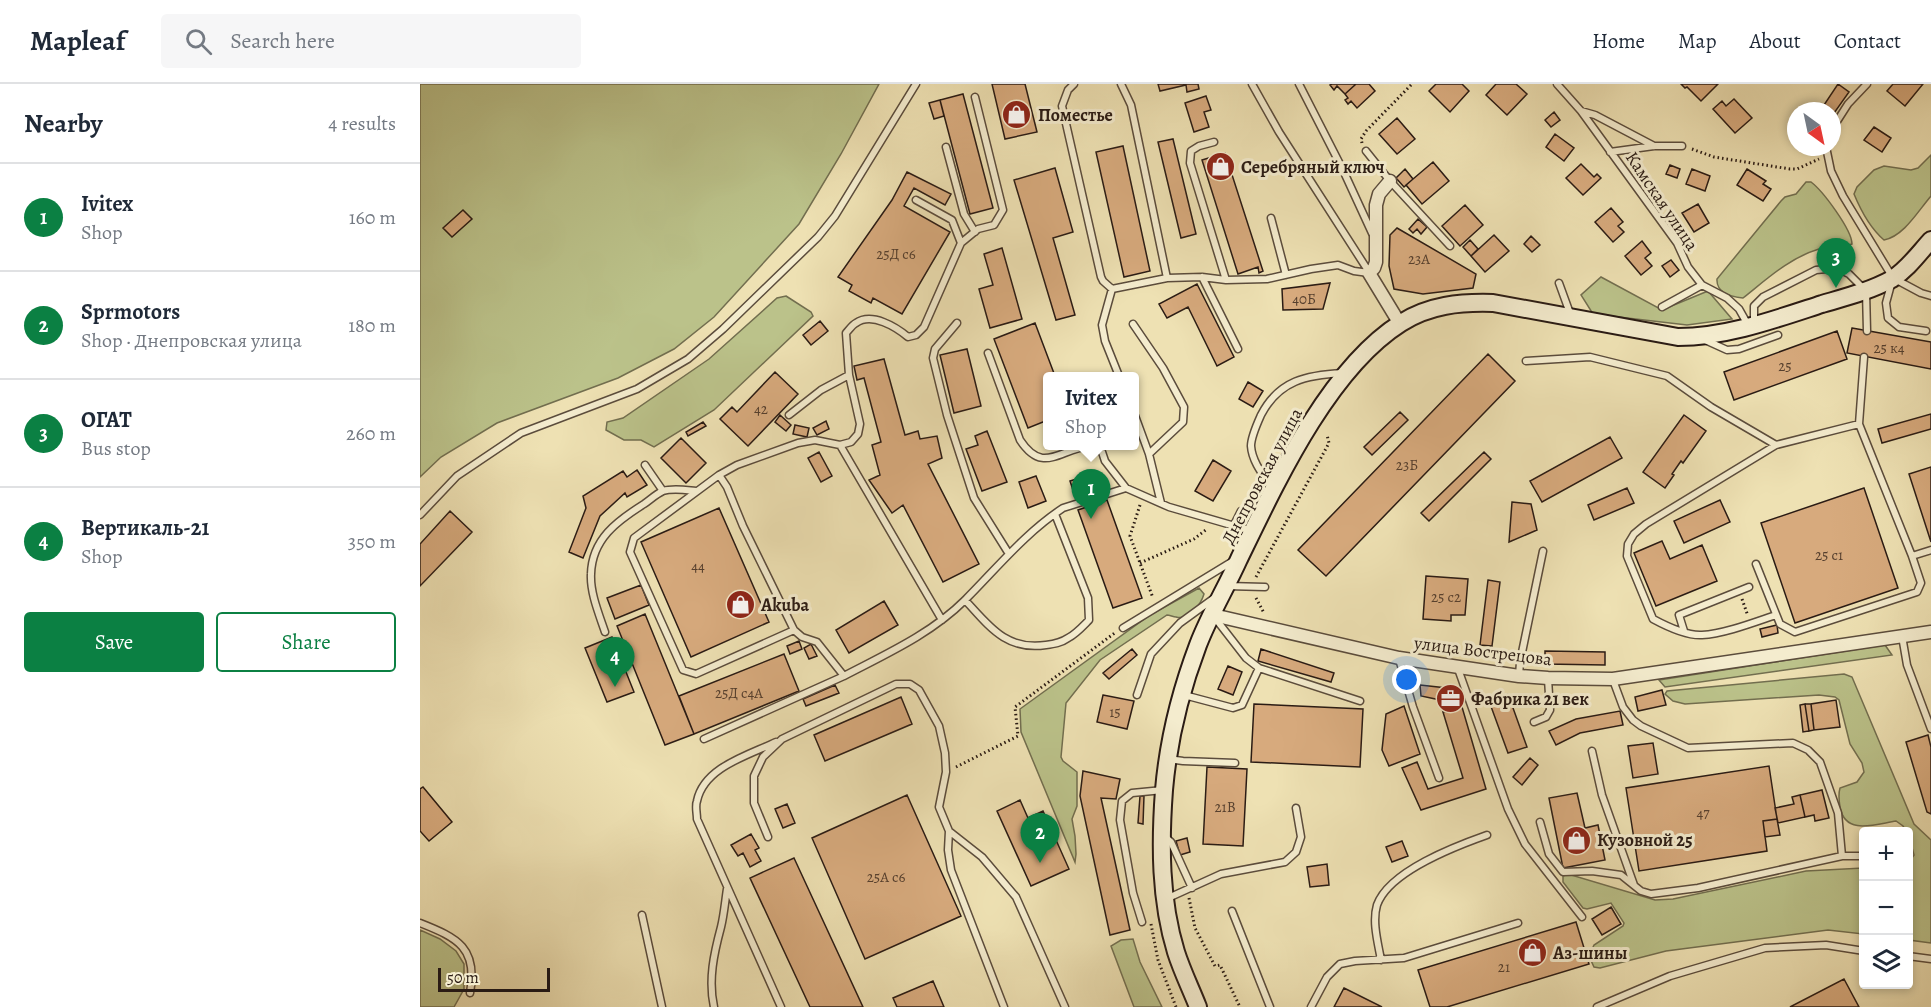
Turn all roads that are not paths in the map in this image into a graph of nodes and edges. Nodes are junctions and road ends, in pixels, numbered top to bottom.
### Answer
1 (916, 84) edge
2 (1074, 84) edge
3 (1121, 84) edge
4 (1252, 84) edge
5 (1299, 84) edge
6 (1557, 84) edge
7 (1856, 84) edge
8 (1867, 84) edge
9 (1861, 90) junction
10 (975, 97) dead end
11 (1581, 111) junction
12 (1841, 115) edge
13 (1214, 142) dead end
14 (1654, 146) junction
15 (1682, 146) road end
16 (946, 147) dead end
17 (1365, 151) road end
18 (1610, 152) junction
19 (1828, 156) edge
20 (1390, 181) junction
21 (916, 200) dead end
22 (1270, 218) dead end
23 (975, 232) junction
24 (1931, 240) edge
25 (1377, 242) junction
26 (961, 243) junction
27 (1450, 246) dead end
28 (1369, 273) junction
29 (1286, 275) junction
30 (1202, 277) junction
31 (1167, 278) junction
32 (1893, 278) junction
33 (1226, 280) junction
34 (1559, 283) dead end
35 (1702, 285) junction
36 (1112, 289) junction
37 (1931, 289) edge
38 (1866, 291) junction
39 (1921, 293) junction
40 (1931, 296) edge
41 (1662, 307) dead end
42 (1571, 316) junction
43 (957, 323) dead end
44 (1133, 324) dead end
45 (1400, 324) junction
46 (1751, 325) junction
47 (1926, 330) dead end
48 (1867, 331) dead end
49 (1778, 335) dead end
50 (1699, 337) junction
51 (1238, 349) dead end
52 (988, 353) dead end
53 (1864, 357) dead end
54 (1526, 361) dead end
55 (1118, 372) edge
56 (1347, 373) junction
57 (849, 375) junction
58 (789, 415) dead end
59 (1859, 424) junction
60 (1139, 427) edge
61 (840, 445) junction
62 (1776, 445) junction
63 (1076, 450) edge
64 (1100, 450) edge
65 (1149, 454) junction
66 (645, 465) dead end
67 (719, 475) junction
68 (1126, 488) junction
69 (663, 491) junction
70 (696, 491) junction
71 (1274, 491) junction
72 (1161, 503) junction
73 (1263, 512) junction
74 (1055, 514) junction
75 (420, 515) edge
76 (1234, 525) junction
77 (1253, 531) junction
78 (1931, 550) edge
79 (1544, 552) dead end
80 (1009, 554) junction
81 (1241, 556) junction
82 (1912, 556) junction
83 (1756, 564) dead end
84 (1265, 587) dead end
85 (1749, 587) dead end
86 (1225, 589) junction
87 (965, 600) junction
88 (1213, 615) junction
89 (1776, 615) junction
90 (942, 620) junction
91 (1123, 628) road end
92 (794, 630) junction
93 (1684, 631) junction
94 (605, 632) dead end
95 (1931, 632) edge
96 (1901, 635) junction
97 (1399, 658) junction
98 (1457, 666) junction
99 (1259, 668) junction
100 (844, 676) junction
101 (1520, 676) junction
102 (1548, 678) junction
103 (1613, 679) junction
104 (1137, 695) dead end
105 (1183, 695) junction
106 (1360, 701) dead end
107 (1534, 722) dead end
108 (1931, 729) edge
109 (704, 739) dead end
110 (782, 739) junction
111 (1592, 751) dead end
112 (1168, 759) junction
113 (1235, 764) dead end
114 (1439, 778) dead end
115 (1164, 790) junction
116 (1296, 808) dead end
117 (1540, 822) dead end
118 (948, 831) junction
119 (1162, 834) junction
120 (1487, 835) dead end
121 (768, 837) dead end
122 (1842, 856) junction
123 (1859, 856) edge
124 (1634, 885) junction
125 (727, 889) junction
126 (1190, 889) junction
127 (1165, 900) junction
128 (1232, 911) dead end
129 (642, 915) dead end
130 (1582, 917) dead end
131 (1142, 922) dead end
132 (420, 923) edge
133 (1518, 923) dead end
134 (1859, 950) edge
135 (1913, 957) edge
136 (1931, 959) edge
137 (1381, 960) junction
138 (470, 993) dead end
139 (662, 1007) edge
140 (714, 1007) edge
141 (781, 1007) edge
142 (1004, 1007) edge
143 (1065, 1007) edge
144 (1198, 1007) edge
145 (1269, 1007) edge
146 (1311, 1007) edge
147 (1597, 1007) edge

1 - 75 lane
2 - 36 lane
3 - 31 lane
4 - 28 lane
5 - 25 lane
6 - 11 lane, Камская улица
7 - 9 lane
8 - 9 lane
9 - 12 lane
10 - 23 lane
11 - 14 lane
11 - 18 lane, Камская улица
13 - 33 lane
14 - 15 lane
14 - 18 lane
16 - 23 lane
17 - 20 lane
18 - 35 lane, Камская улица
19 - 32 lane
20 - 25 street
20 - 27 lane
21 - 26 lane
22 - 29 lane
23 - 26 lane
24 - 32 main road, Днепровская улица
25 - 28 street
26 - 57 lane
28 - 29 lane
28 - 45 street
29 - 33 lane
30 - 31 lane
30 - 33 lane
30 - 51 lane
31 - 36 lane
32 - 38 main road, Днепровская улица
32 - 39 lane
32 - 47 lane
34 - 42 lane
35 - 41 lane
35 - 46 lane, Камская улица
36 - 55 lane
37 - 39 lane
38 - 46 main road, Днепровская улица
38 - 46 lane
38 - 48 lane
39 - 40 lane
42 - 45 main road, Днепровская улица
42 - 50 main road, Днепровская улица
43 - 80 lane
44 - 65 lane
45 - 56 main road, Днепровская улица
46 - 50 main road, Днепровская улица
49 - 50 lane
52 - 63 lane
53 - 59 lane
54 - 62 lane
56 - 71 main road, Днепровская улица
56 - 71 lane
57 - 58 lane
57 - 61 lane
59 - 62 lane
59 - 82 lane
60 - 65 lane
61 - 67 lane
61 - 90 lane
62 - 93 lane
64 - 68 lane
65 - 72 lane
66 - 69 lane
67 - 70 lane
67 - 92 lane
68 - 72 lane
68 - 74 lane
69 - 70 lane
69 - 94 lane
70 - 92 lane
71 - 73 main road, Днепровская улица
72 - 76 lane
73 - 76 lane
73 - 77 main road, Днепровская улица
74 - 80 lane
74 - 87 lane
76 - 77 lane
77 - 81 main road, Днепровская улица
78 - 82 lane
79 - 101 lane
80 - 87 lane
81 - 86 main road, Днепровская улица
81 - 91 lane
82 - 89 lane
83 - 89 lane
84 - 86 lane
85 - 93 lane
86 - 88 main road, Днепровская улица
86 - 104 lane
87 - 90 lane
88 - 97 street, улица Вострецова
88 - 99 lane
88 - 105 main road, Днепровская улица
89 - 93 lane
90 - 100 lane
92 - 100 lane
95 - 96 street, улица Вострецова
96 - 103 street, улица Вострецова
96 - 108 lane
97 - 98 street, улица Вострецова
97 - 114 lane
98 - 101 street, улица Вострецова
98 - 130 lane
99 - 105 lane
99 - 106 lane
100 - 109 lane
101 - 102 street, улица Вострецова
102 - 103 street, улица Вострецова
102 - 107 lane
103 - 122 lane
105 - 112 main road, Днепровская улица
110 - 118 lane
110 - 121 lane
110 - 125 lane
111 - 124 lane
112 - 113 lane
112 - 115 main road, Днепровская улица
115 - 119 main road, Днепровская улица
115 - 131 lane
116 - 126 lane
117 - 124 lane
118 - 142 lane
118 - 143 lane
119 - 126 lane
119 - 127 main road, Днепровская улица
120 - 137 lane
122 - 123 lane
122 - 124 lane
125 - 140 lane
125 - 141 lane
126 - 127 lane
127 - 144 main road, Днепровская улица
128 - 145 lane
129 - 139 lane
132 - 138 lane
133 - 137 lane
134 - 147 lane
135 - 136 lane
137 - 146 lane

